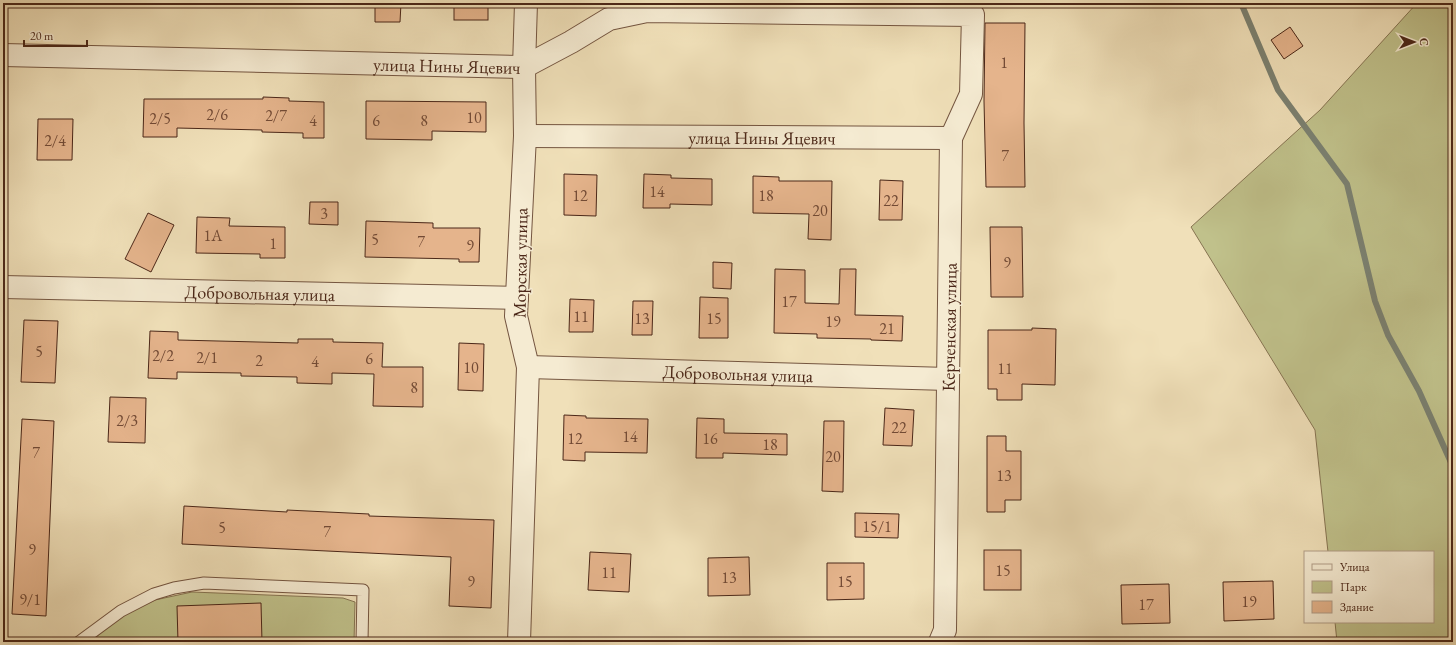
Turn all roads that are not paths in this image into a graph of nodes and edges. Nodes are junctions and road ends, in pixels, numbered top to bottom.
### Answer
1 (526, 3) edge
2 (973, 15) joint
3 (3, 55) edge
4 (524, 67) junction
5 (525, 136) junction
6 (951, 138) junction
7 (3, 287) edge
8 (517, 298) junction
9 (528, 367) junction
10 (948, 379) junction
11 (79, 642) edge
12 (362, 642) edge
13 (520, 642) edge
14 (940, 642) edge

1 - 4 street, Морская улица
2 - 4 street, улица Нины Яцевич
2 - 6 street, Керченская улица
3 - 4 street, улица Нины Яцевич
4 - 5 street, Морская улица
5 - 6 street, улица Нины Яцевич
5 - 8 street, Морская улица
6 - 10 street, Керченская улица
7 - 8 street, Добровольная улица
8 - 9 street, Морская улица
9 - 10 street, Добровольная улица
9 - 13 street, Морская улица
10 - 14 street, Керченская улица
11 - 12 lane

